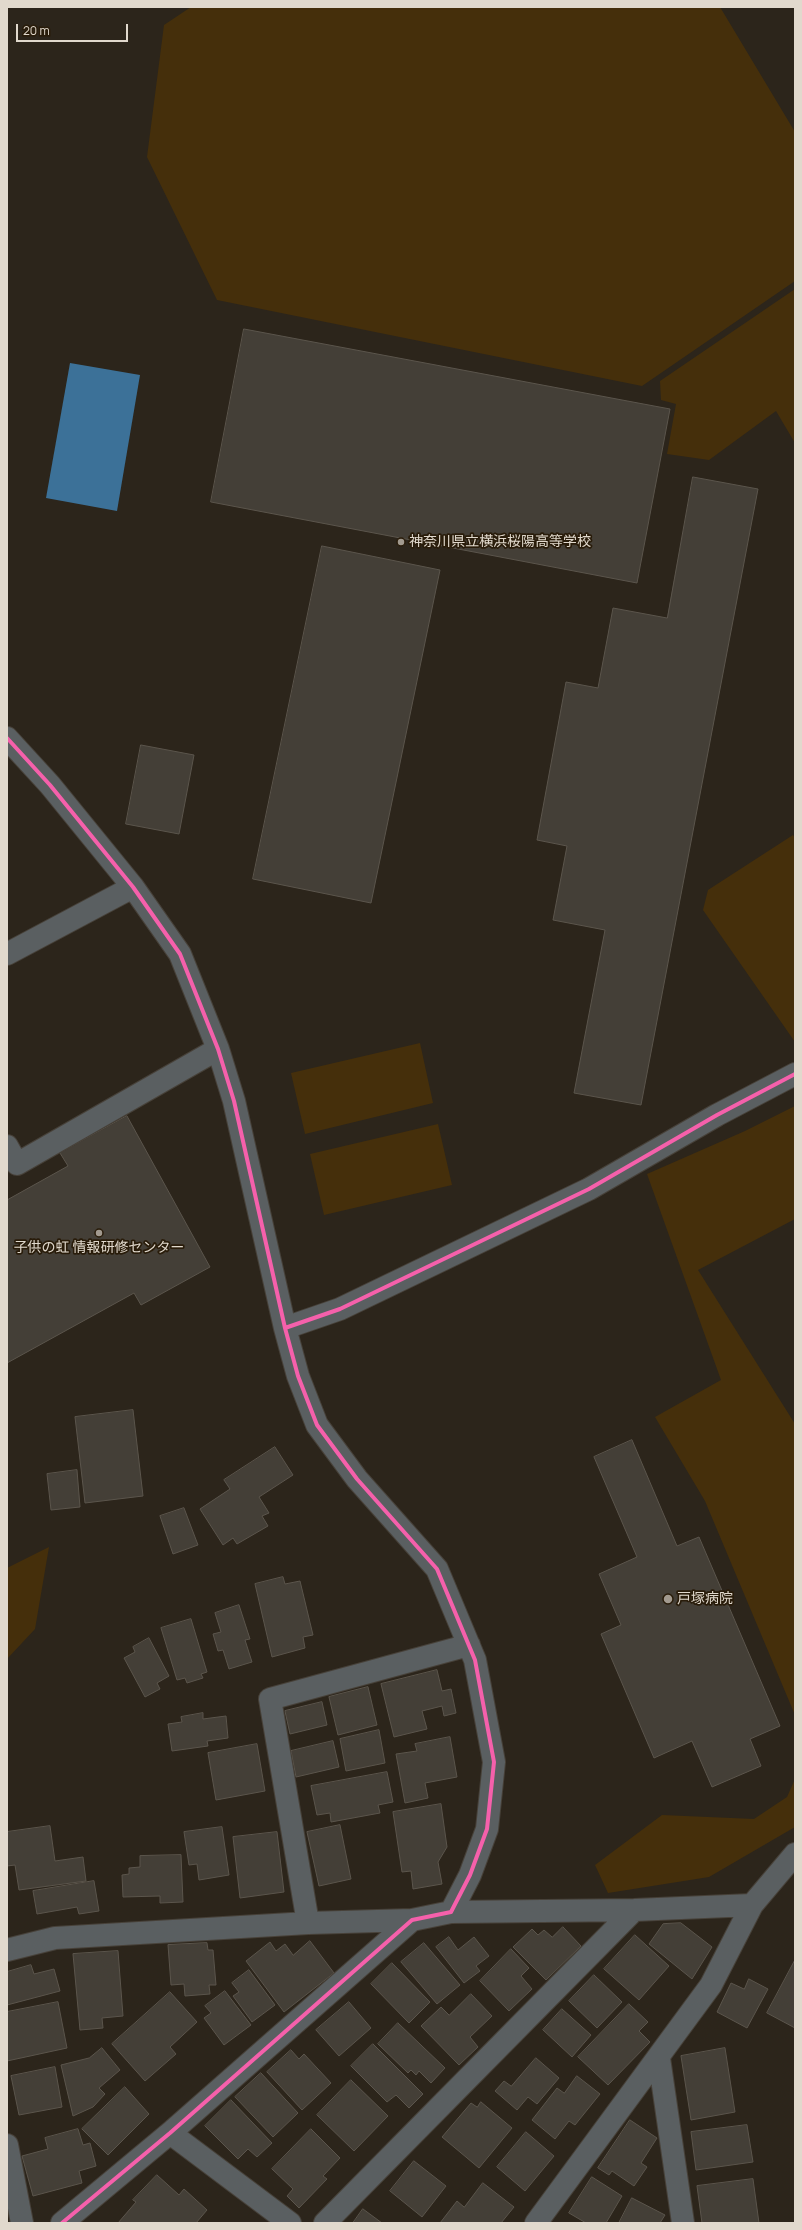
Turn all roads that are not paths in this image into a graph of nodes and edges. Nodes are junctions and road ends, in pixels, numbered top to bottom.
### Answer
1 (7, 738) edge
2 (133, 887) junction
3 (7, 954) edge
4 (218, 1049) junction
5 (795, 1074) edge
6 (7, 1146) edge
7 (285, 1328) junction
8 (469, 1645) junction
9 (795, 1854) edge
10 (752, 1905) junction
11 (634, 1910) junction
12 (451, 1912) junction
13 (412, 1920) junction
14 (308, 1923) junction
15 (7, 1950) edge
16 (659, 2058) junction
17 (170, 2133) junction
18 (7, 2145) edge
19 (22, 2223) edge
20 (62, 2223) edge
21 (290, 2223) edge
22 (325, 2223) edge
23 (536, 2223) edge
24 (683, 2223) edge

1 - 2 street
2 - 3 street
2 - 4 street
4 - 6 street
4 - 7 street
5 - 7 street
7 - 8 street
8 - 12 street
8 - 14 street
9 - 10 street
10 - 11 street
10 - 16 street
11 - 12 street
11 - 22 street
12 - 13 street
13 - 14 street
13 - 17 street
14 - 15 street
16 - 23 street
16 - 24 street
17 - 20 street
17 - 21 street
18 - 19 street

